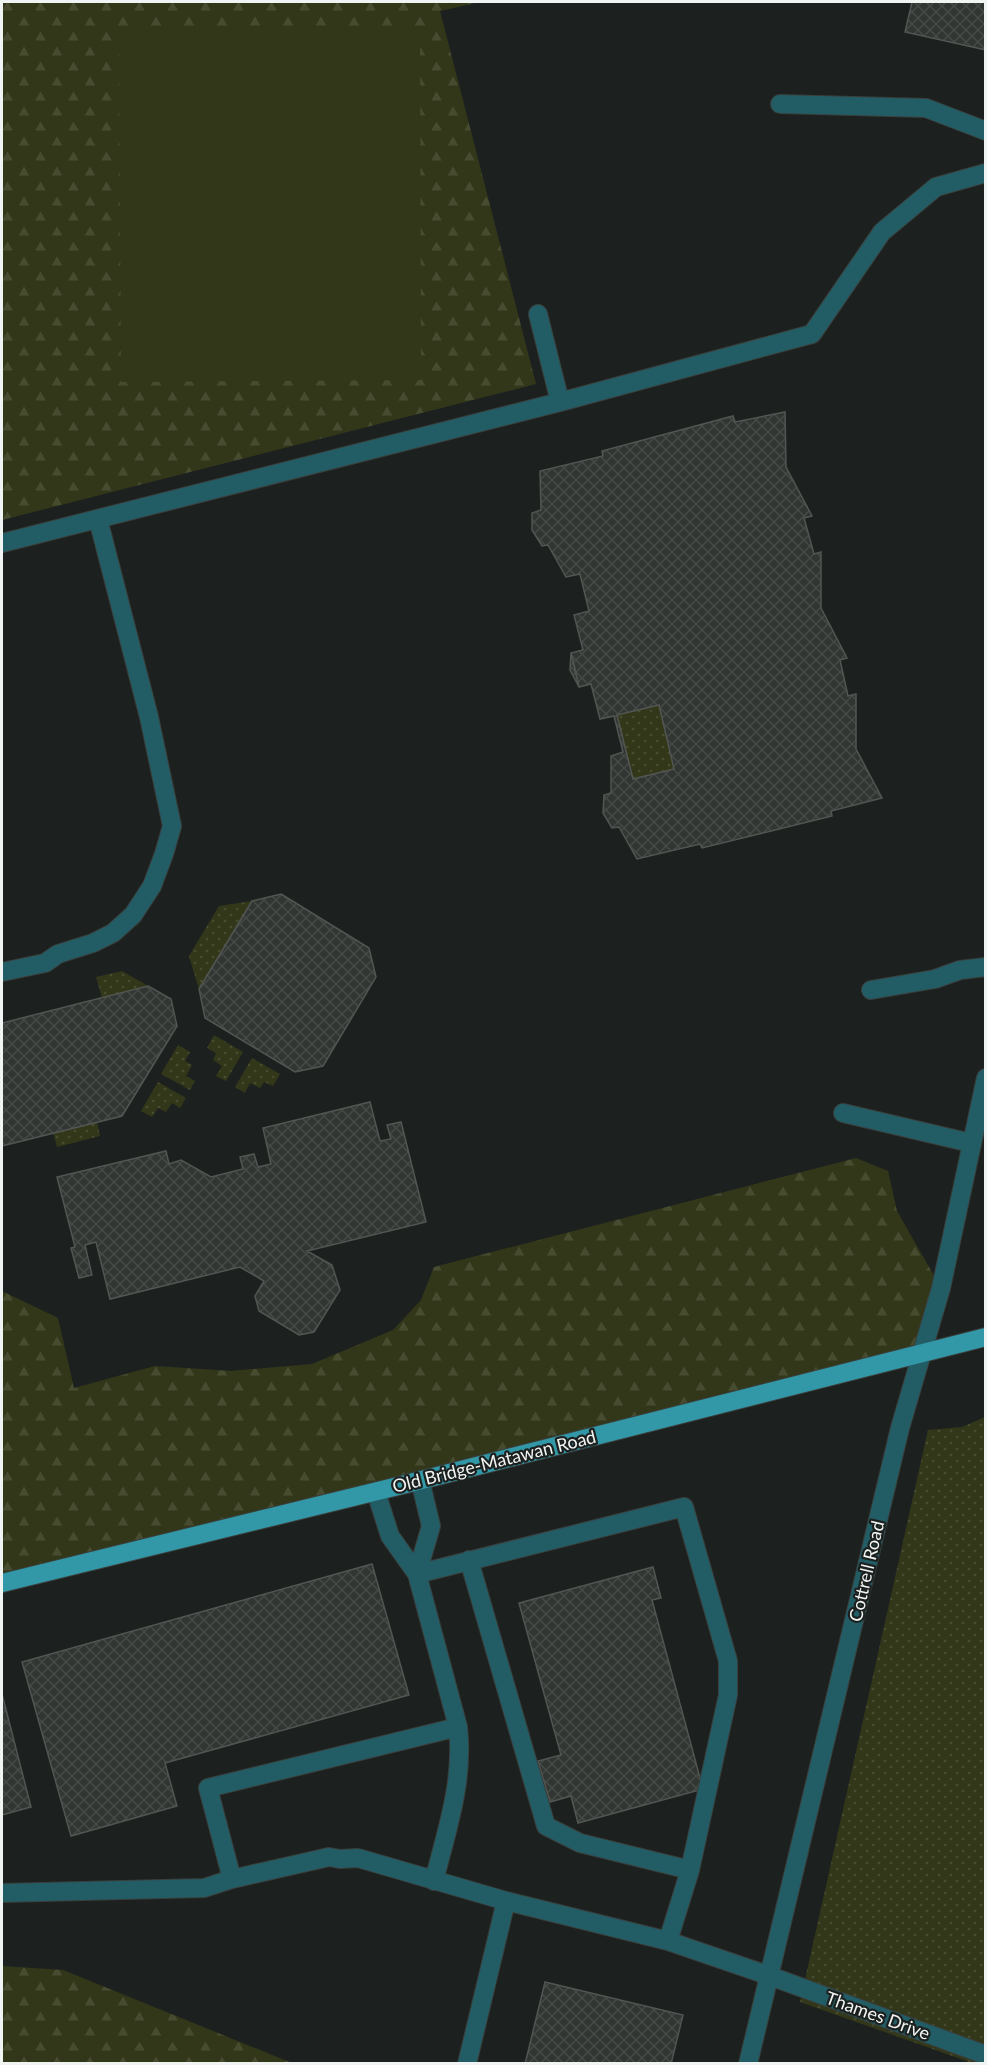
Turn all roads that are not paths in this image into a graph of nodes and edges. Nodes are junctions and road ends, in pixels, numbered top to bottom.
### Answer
1 (780, 104) dead end
2 (986, 131) edge
3 (986, 173) edge
4 (538, 314) dead end
5 (560, 402) junction
6 (98, 519) junction
7 (2, 543) edge
8 (986, 967) edge
9 (2, 972) edge
10 (871, 990) dead end
11 (986, 1078) edge
12 (843, 1113) dead end
13 (971, 1143) junction
14 (986, 1337) edge
15 (922, 1352) junction
16 (420, 1480) junction
17 (376, 1492) junction
18 (469, 1560) junction
19 (417, 1574) junction
20 (2, 1583) edge
21 (458, 1727) junction
22 (690, 1870) junction
23 (232, 1879) junction
24 (434, 1881) junction
25 (2, 1893) edge
26 (506, 1901) junction
27 (668, 1941) junction
28 (770, 1976) junction
29 (986, 2055) edge
30 (467, 2064) edge
31 (748, 2064) edge

1 - 2 street
3 - 5 street
4 - 5 street
5 - 6 street
6 - 7 street
6 - 9 street
8 - 10 street
11 - 13 street, Cottrell Road
12 - 13 street
13 - 15 street, Cottrell Road
14 - 15 main road, Old Bridge-Matawan Road
15 - 16 main road, Old Bridge-Matawan Road
15 - 28 street, Cottrell Road
16 - 17 main road, Old Bridge-Matawan Road
16 - 19 street
17 - 19 street
17 - 20 main road, Old Bridge-Matawan Road
18 - 19 street
18 - 22 street
18 - 22 street
19 - 21 street
21 - 23 street
21 - 24 street
22 - 27 street
23 - 24 street, Thames Drive
23 - 25 street, Thames Drive
24 - 26 street, Thames Drive
26 - 27 street, Thames Drive
26 - 30 street
27 - 28 street, Thames Drive
28 - 29 street, Thames Drive
28 - 31 street, Cottrell Road

